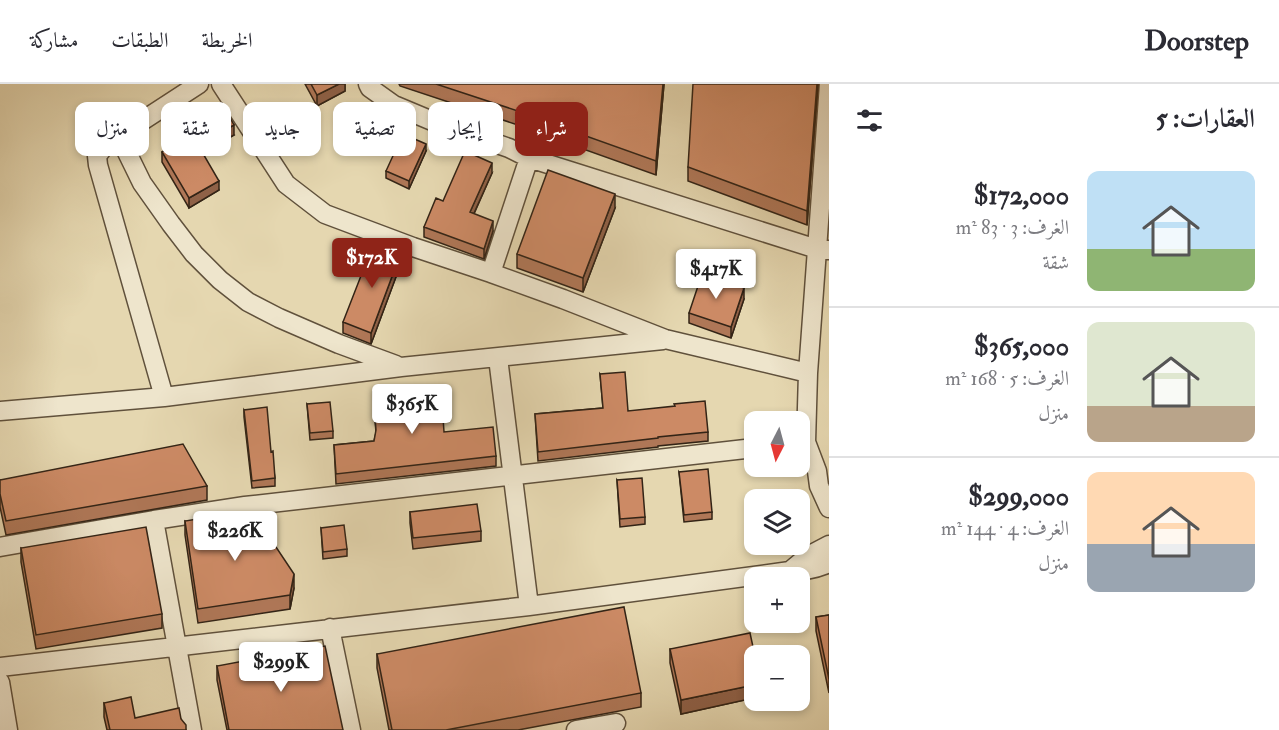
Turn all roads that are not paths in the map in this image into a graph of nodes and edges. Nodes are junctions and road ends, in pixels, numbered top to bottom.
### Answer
1 (199, 84) edge
2 (221, 84) edge
3 (368, 84) edge
4 (829, 84) edge
5 (149, 116) edge
6 (97, 156) edge
7 (129, 156) edge
8 (529, 158) junction
9 (823, 249) edge
10 (491, 273) junction
11 (665, 339) junction
12 (498, 358) junction
13 (401, 367) junction
14 (808, 373) junction
15 (164, 397) junction
16 (0, 411) edge
17 (805, 411) edge
18 (744, 449) edge
19 (810, 455) edge
20 (512, 476) junction
21 (823, 476) edge
22 (829, 508) edge
23 (154, 520) junction
24 (829, 545) edge
25 (0, 547) edge
26 (829, 563) edge
27 (795, 567) edge
28 (810, 570) edge
29 (744, 577) edge
30 (529, 606) junction
31 (330, 628) junction
32 (176, 646) junction
33 (0, 667) edge
34 (0, 682) edge
35 (616, 723) dead end
36 (8, 730) edge
37 (192, 730) edge
38 (351, 730) edge
39 (576, 730) edge

1 - 5 street
2 - 10 street
3 - 8 street
4 - 9 street
6 - 15 street
7 - 13 street
8 - 9 street
8 - 10 street
9 - 14 street
10 - 11 street
11 - 12 street
11 - 14 street
12 - 13 street
12 - 20 street
13 - 15 street
14 - 17 street
15 - 16 street
18 - 20 street
19 - 21 street
20 - 23 street
20 - 30 street
21 - 22 street
23 - 25 street
23 - 32 street
24 - 27 street
26 - 28 street
29 - 30 street
30 - 31 street
31 - 32 street
31 - 38 street
32 - 33 street
32 - 37 street
34 - 36 street
35 - 39 street

